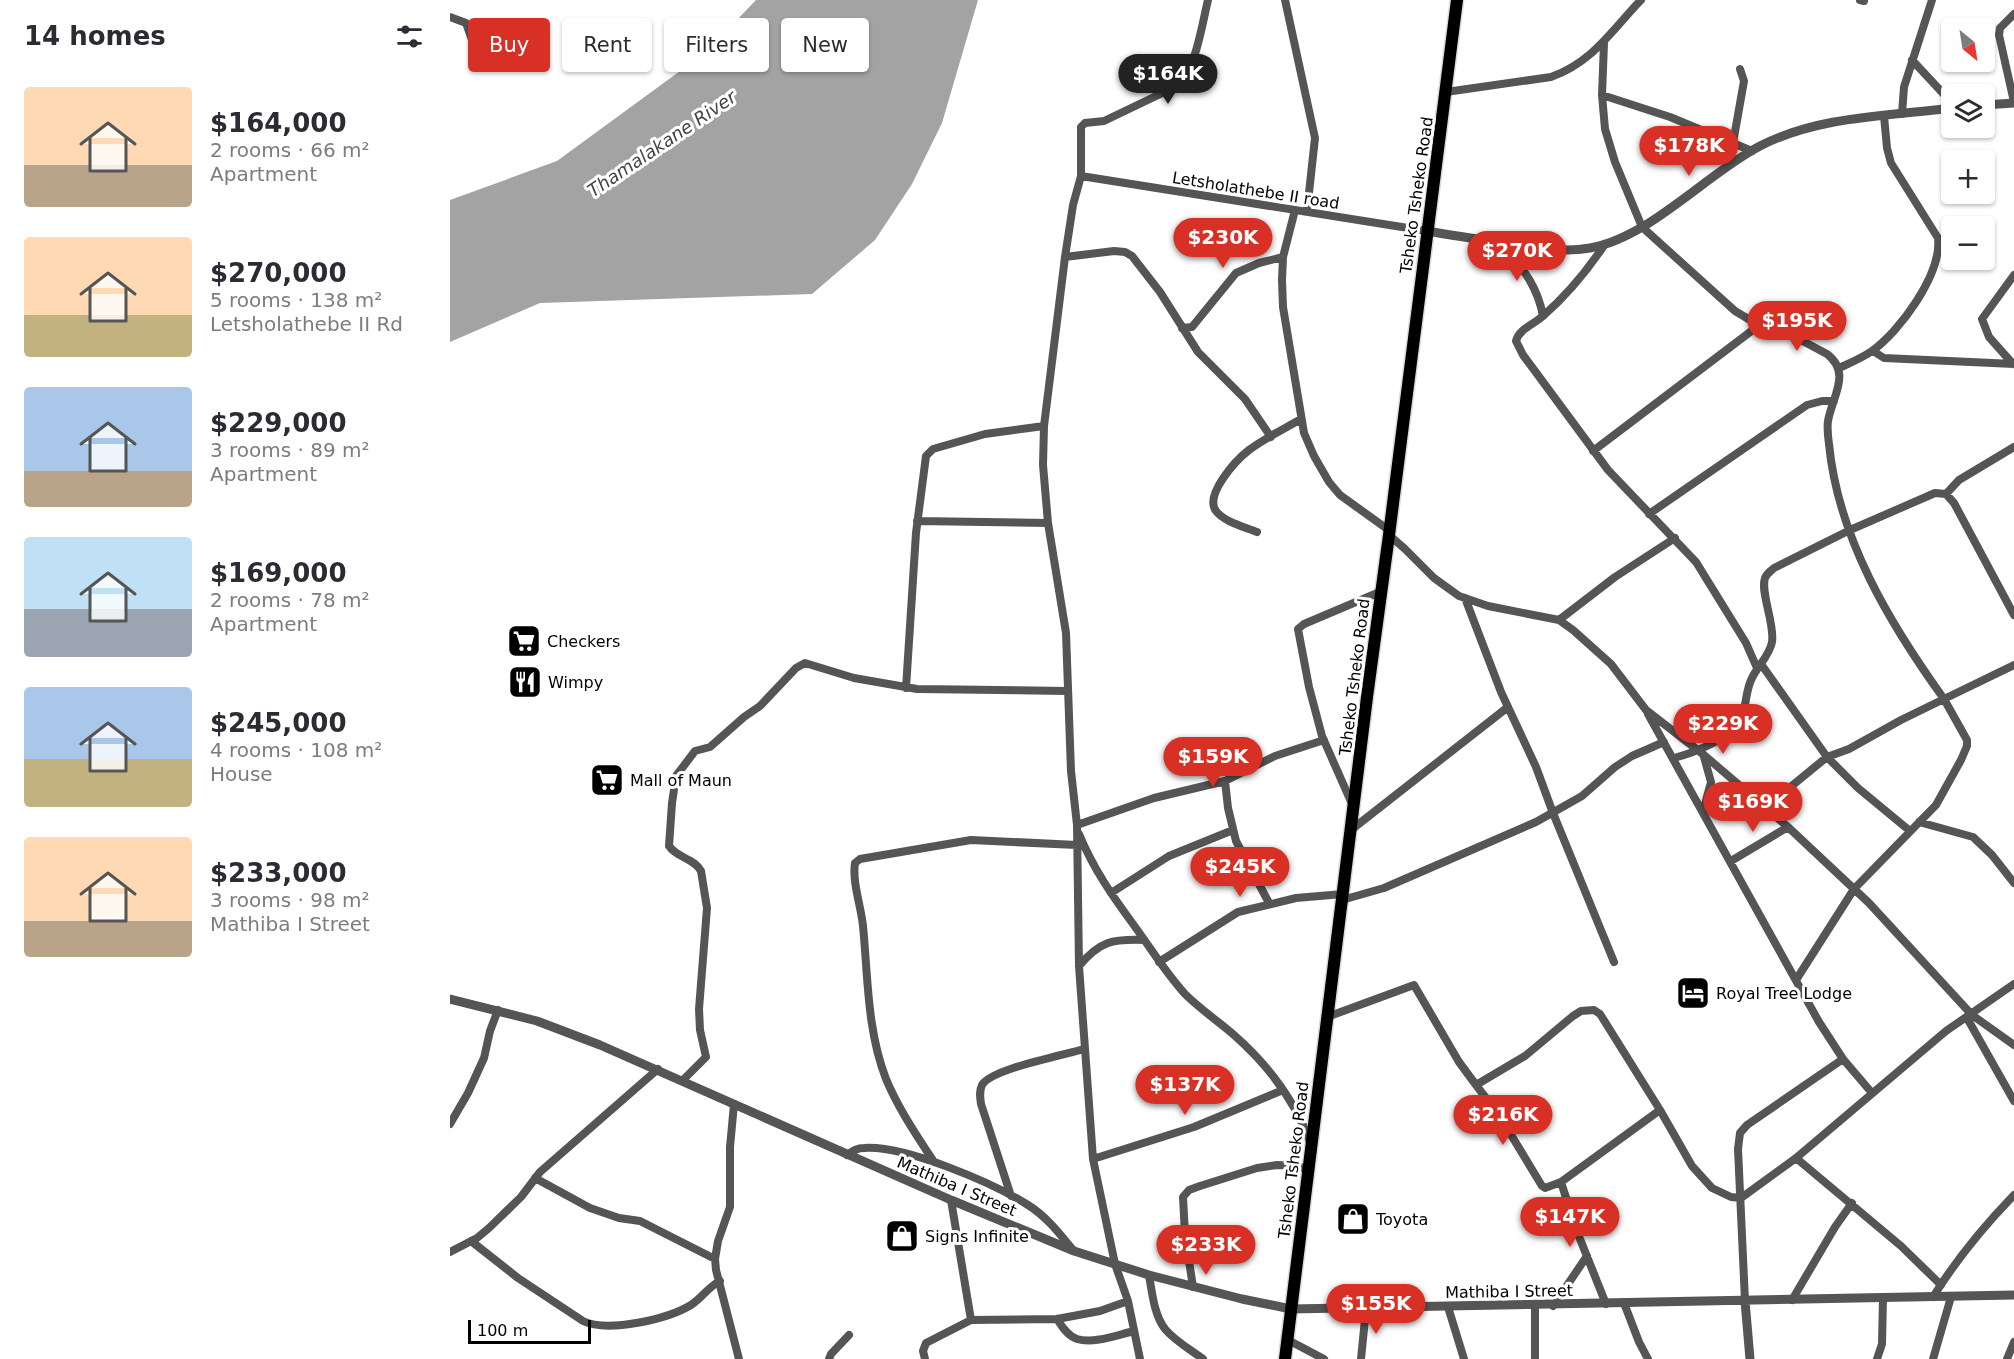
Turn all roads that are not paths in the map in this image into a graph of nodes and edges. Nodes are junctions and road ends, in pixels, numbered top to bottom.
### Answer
1 (1208, 0) edge
2 (1285, 0) edge
3 (1457, 0) edge
4 (1641, 0) edge
5 (1932, 0) edge
6 (2014, 14) edge
7 (450, 18) edge
8 (468, 29) edge
9 (1604, 43) junction
10 (1912, 60) junction
11 (1740, 69) dead end
12 (1941, 91) edge
13 (1446, 92) junction
14 (1602, 95) junction
15 (2014, 102) edge
16 (1995, 104) edge
17 (1941, 109) edge
18 (1902, 114) junction
19 (1884, 116) junction
20 (1733, 143) junction
21 (1752, 151) junction
22 (1081, 176) junction
23 (1295, 210) junction
24 (1307, 211) junction
25 (1642, 227) junction
26 (1427, 231) junction
27 (1502, 243) junction
28 (1605, 244) junction
29 (1065, 257) junction
30 (1283, 257) junction
31 (2014, 274) edge
32 (1543, 316) junction
33 (1762, 323) junction
34 (1182, 328) junction
35 (1873, 351) junction
36 (2013, 364) edge
37 (1839, 368) junction
38 (1834, 401) junction
39 (1301, 419) junction
40 (1044, 426) junction
41 (1271, 437) junction
42 (2014, 447) edge
43 (1593, 451) junction
44 (1946, 494) junction
45 (1649, 514) junction
46 (917, 521) junction
47 (1048, 523) junction
48 (1850, 530) junction
49 (1257, 532) dead end
50 (1390, 533) junction
51 (1675, 538) junction
52 (1382, 591) junction
53 (1465, 598) junction
54 (2014, 615) edge
55 (1558, 620) junction
56 (1759, 666) junction
57 (2014, 666) edge
58 (906, 688) junction
59 (1067, 692) junction
60 (1944, 699) junction
61 (1508, 707) junction
62 (1646, 710) junction
63 (1324, 740) junction
64 (1664, 742) junction
65 (1701, 753) junction
66 (1827, 757) junction
67 (1674, 758) junction
68 (1225, 781) junction
69 (1766, 807) junction
70 (1354, 808) junction
71 (1704, 812) junction
72 (1553, 813) junction
73 (1919, 822) junction
74 (1077, 826) junction
75 (1788, 827) junction
76 (1233, 830) junction
77 (1351, 830) junction
78 (1910, 831) junction
79 (1077, 845) junction
80 (1731, 861) junction
81 (2014, 883) edge
82 (1854, 889) junction
83 (1111, 893) junction
84 (1342, 897) junction
85 (1269, 903) junction
86 (1144, 940) junction
87 (1159, 962) junction
88 (1614, 962) dead end
89 (1079, 966) junction
90 (1796, 980) junction
91 (2014, 984) edge
92 (450, 999) edge
93 (498, 1010) junction
94 (1970, 1016) junction
95 (1327, 1017) junction
96 (2014, 1046) edge
97 (1084, 1049) junction
98 (1843, 1059) junction
99 (658, 1069) junction
100 (683, 1080) junction
101 (1476, 1085) junction
102 (1283, 1090) junction
103 (1872, 1093) junction
104 (2014, 1101) edge
105 (734, 1104) junction
106 (1660, 1110) junction
107 (450, 1124) edge
108 (1312, 1146) junction
109 (847, 1155) junction
110 (1796, 1158) junction
111 (1093, 1159) junction
112 (934, 1162) junction
113 (1308, 1170) junction
114 (535, 1178) junction
115 (1561, 1182) junction
116 (2014, 1195) edge
117 (1011, 1196) junction
118 (1741, 1198) junction
119 (951, 1200) junction
120 (1852, 1203) junction
121 (471, 1241) junction
122 (1074, 1251) junction
123 (450, 1252) edge
124 (1587, 1256) junction
125 (715, 1259) junction
126 (1115, 1264) junction
127 (1149, 1275) junction
128 (720, 1281) junction
129 (1941, 1285) junction
130 (1193, 1287) junction
131 (2014, 1295) edge
132 (1933, 1297) junction
133 (1951, 1297) junction
134 (1883, 1298) junction
135 (1744, 1300) junction
136 (1792, 1300) junction
137 (1128, 1301) junction
138 (1624, 1303) junction
139 (1606, 1304) junction
140 (1553, 1305) junction
141 (1535, 1306) junction
142 (1448, 1307) junction
143 (1291, 1310) junction
144 (1366, 1310) junction
145 (1057, 1319) junction
146 (971, 1320) junction
147 (1134, 1331) junction
148 (849, 1335) dead end
149 (1288, 1340) junction
150 (2014, 1342) edge
151 (739, 1359) edge
152 (829, 1359) edge
153 (925, 1359) edge
154 (1140, 1359) edge
155 (1203, 1359) edge
156 (1285, 1359) edge
157 (1323, 1359) edge
158 (1361, 1359) edge
159 (1464, 1359) edge
160 (1535, 1359) edge
161 (1648, 1359) edge
162 (1750, 1359) edge
163 (1877, 1359) edge
164 (1933, 1359) edge
165 (2007, 1359) edge

1 - 22 street
2 - 24 street
3 - 13 highway, Tsheko Tsheko Road
4 - 9 street
5 - 10 street
6 - 15 street
7 - 8 street
9 - 13 street
9 - 14 street
10 - 12 street
10 - 18 street
11 - 20 street
13 - 26 highway, Tsheko Tsheko Road
14 - 20 street
14 - 25 street
15 - 16 street
17 - 18 street
18 - 19 street
19 - 21 street
19 - 35 street
20 - 21 street
21 - 25 street
22 - 23 street, Letsholathebe II road
22 - 29 street
23 - 24 street, Letsholathebe II road
23 - 30 street
24 - 26 street, Letsholathebe II road
25 - 28 street
25 - 33 street
26 - 27 street
26 - 50 highway, Tsheko Tsheko Road
27 - 28 street
27 - 32 street
28 - 32 street
29 - 34 street
29 - 40 street
30 - 34 street
30 - 39 street
31 - 36 street
32 - 43 street
33 - 37 street
33 - 43 street
34 - 41 street
35 - 36 street
35 - 37 street
37 - 38 street
38 - 45 street
38 - 48 street
39 - 41 street
39 - 50 street
40 - 46 street
40 - 47 street
41 - 49 street
42 - 44 street
43 - 45 street
44 - 48 street
44 - 54 street
45 - 51 street
46 - 47 street
46 - 58 street
47 - 59 street
48 - 56 street
48 - 60 street
50 - 52 highway, Tsheko Tsheko Road
50 - 53 street
51 - 55 street
51 - 56 street
52 - 63 street
52 - 70 highway, Tsheko Tsheko Road
53 - 55 street
53 - 61 street
55 - 62 street
56 - 65 street
56 - 66 street
57 - 60 street
58 - 59 street
58 - 100 street
59 - 74 street
60 - 66 street
60 - 73 street
61 - 72 street
61 - 77 street
62 - 64 street
62 - 65 street
63 - 68 street
63 - 70 street
64 - 67 street
64 - 72 street
65 - 67 street
65 - 69 street
65 - 71 street
66 - 69 street
66 - 78 street
67 - 71 street
68 - 74 street
68 - 76 street
69 - 75 street
70 - 77 highway, Tsheko Tsheko Road
71 - 80 street
72 - 84 street
72 - 88 street
73 - 78 street
73 - 81 street
74 - 79 street
74 - 83 street
75 - 80 street
75 - 82 street
76 - 83 street
76 - 85 street
77 - 84 highway, Tsheko Tsheko Road
78 - 82 street
79 - 89 street
79 - 112 street
80 - 90 street
82 - 90 street
82 - 94 street
83 - 86 street
84 - 85 street
84 - 95 highway, Tsheko Tsheko Road
85 - 87 street
86 - 87 street
86 - 89 street
87 - 102 street
89 - 97 street
90 - 98 street
91 - 94 street
92 - 93 street, Mathiba I Street
93 - 99 street, Mathiba I Street
93 - 107 street
94 - 96 street
94 - 103 street
94 - 104 street
95 - 101 street
95 - 108 highway, Tsheko Tsheko Road
97 - 111 street
97 - 117 street
98 - 103 street
98 - 118 street
99 - 100 street, Mathiba I Street
99 - 114 street
100 - 105 street, Mathiba I Street
101 - 106 street
101 - 115 street
102 - 108 street
102 - 111 street
103 - 110 street
105 - 109 street, Mathiba I Street
105 - 125 street
106 - 115 street
106 - 118 street
108 - 113 highway, Tsheko Tsheko Road
109 - 112 street
109 - 119 street, Mathiba I Street
110 - 118 street
110 - 120 street
111 - 126 street
112 - 117 street
113 - 130 street
113 - 143 highway, Tsheko Tsheko Road
114 - 121 street
114 - 125 street
115 - 124 street
116 - 129 street
117 - 122 street
118 - 135 street
119 - 122 street, Mathiba I Street
119 - 146 street
120 - 129 street
120 - 136 street
121 - 123 street
121 - 128 street
122 - 126 street, Mathiba I Street
124 - 139 street
124 - 140 street
125 - 128 street
126 - 127 street, Mathiba I Street
126 - 137 street
127 - 130 street, Mathiba I Street
127 - 155 street
128 - 151 street
129 - 132 street
130 - 143 street, Mathiba I Street
131 - 133 street, Mathiba I Street
132 - 133 street, Mathiba I Street
132 - 134 street, Mathiba I Street
133 - 164 street
134 - 136 street, Mathiba I Street
134 - 163 street
135 - 136 street, Mathiba I Street
135 - 138 street, Mathiba I Street
135 - 162 street
137 - 145 street
137 - 147 street
138 - 139 street, Mathiba I Street
138 - 161 street
139 - 140 street, Mathiba I Street
140 - 141 street, Mathiba I Street
141 - 142 street, Mathiba I Street
141 - 160 street
142 - 144 street, Mathiba I Street
142 - 159 street
143 - 144 street, Mathiba I Street
143 - 149 highway, Tsheko Tsheko Road
144 - 158 street
145 - 146 street
145 - 147 street
146 - 153 street
147 - 154 street
148 - 152 street
149 - 156 highway, Tsheko Tsheko Road
149 - 157 street
150 - 165 street

